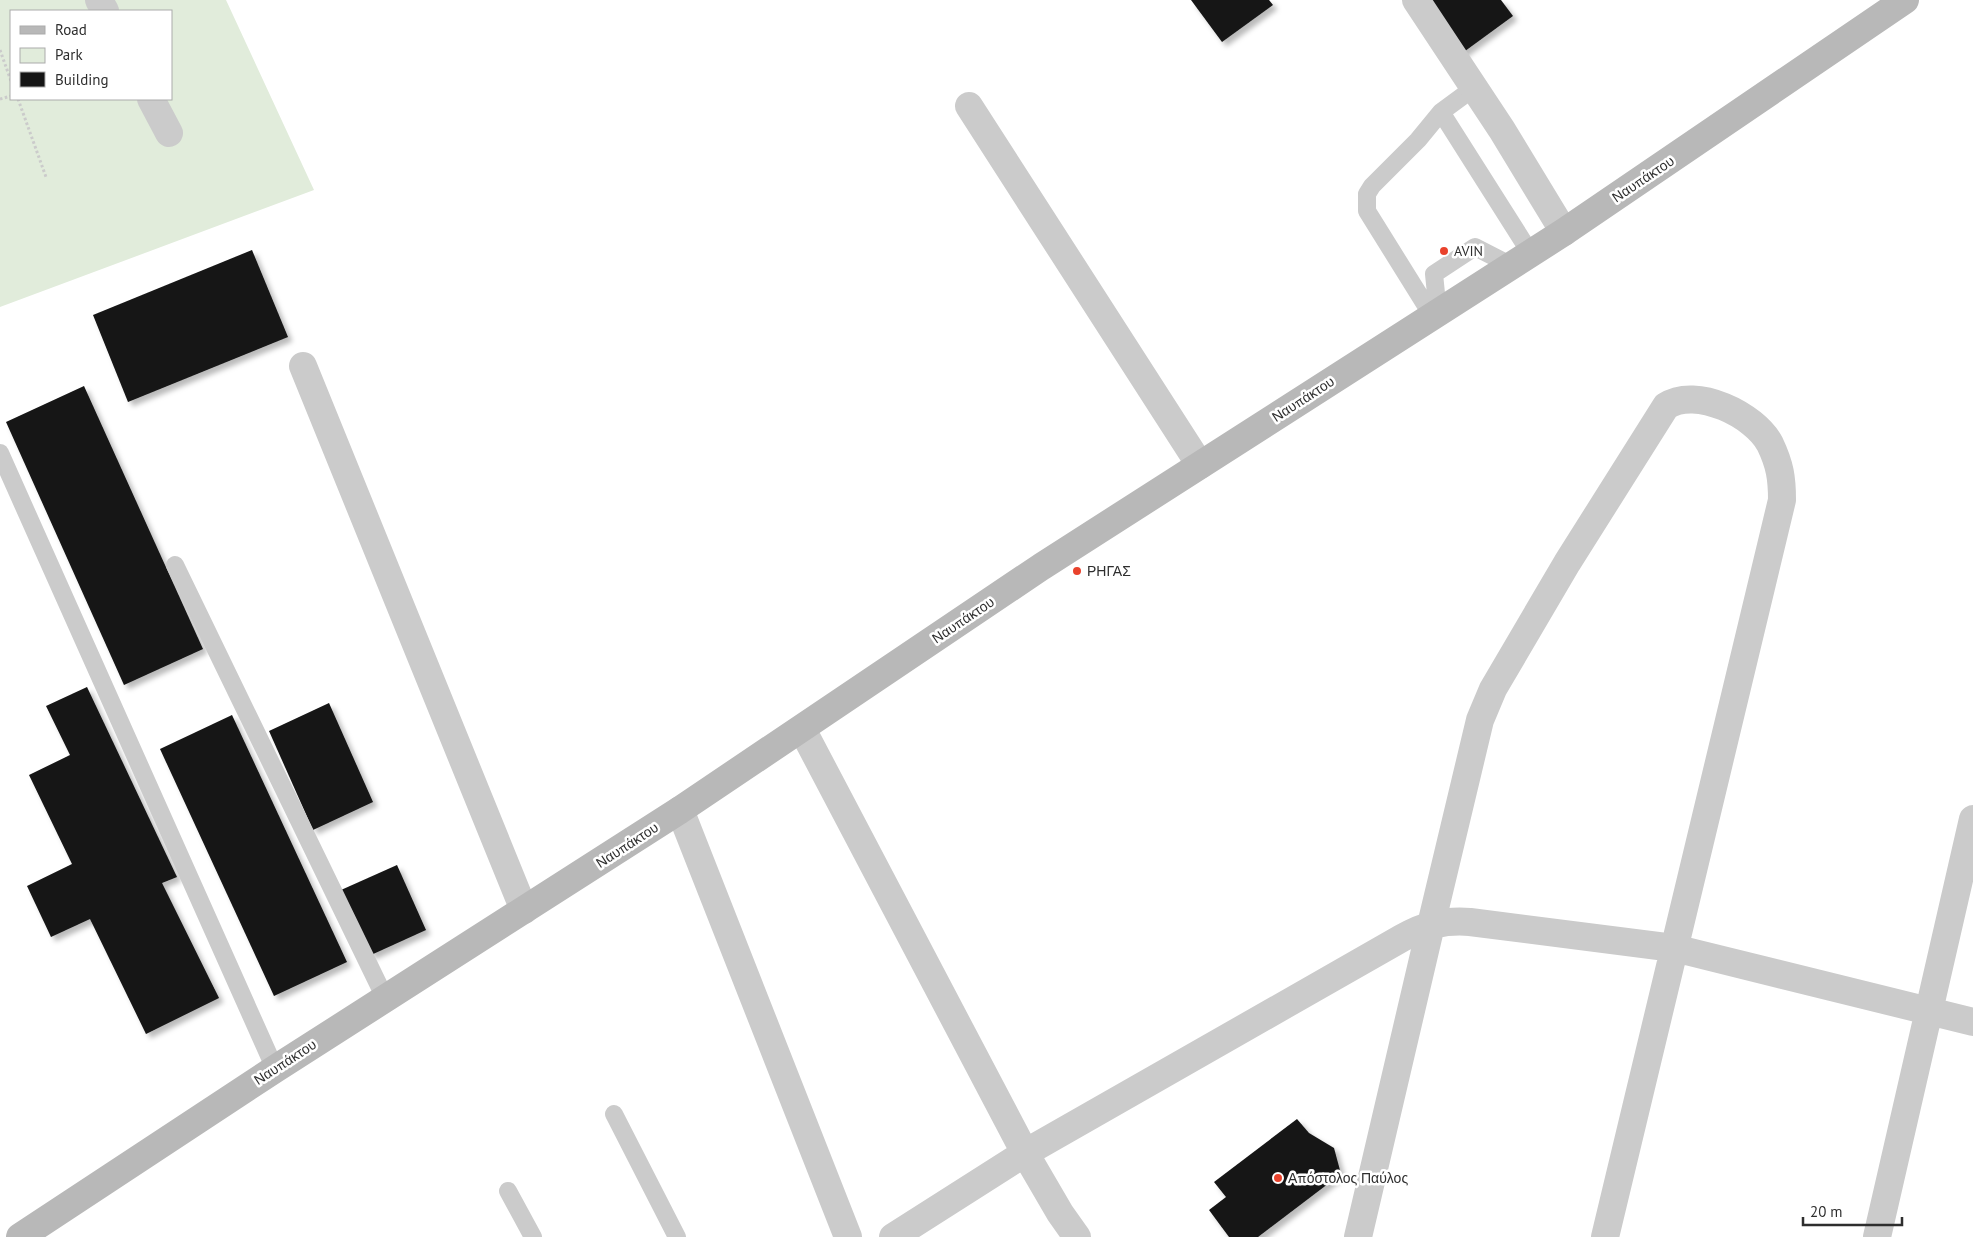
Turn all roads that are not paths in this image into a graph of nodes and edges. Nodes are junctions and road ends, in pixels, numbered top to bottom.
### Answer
1 (1416, 0) edge
2 (1905, 0) edge
3 (1474, 87) junction
4 (152, 100) edge
5 (969, 106) dead end
6 (1441, 112) junction
7 (169, 133) dead end
8 (1564, 232) junction
9 (1521, 260) junction
10 (1435, 315) junction
11 (303, 366) dead end
12 (0, 453) edge
13 (1200, 465) junction
14 (175, 564) dead end
15 (802, 729) junction
16 (680, 810) junction
17 (1973, 819) edge
18 (524, 910) junction
19 (1430, 925) junction
20 (1674, 948) junction
21 (385, 998) junction
22 (1929, 1011) junction
23 (1973, 1022) edge
24 (275, 1069) junction
25 (614, 1114) dead end
26 (1024, 1153) junction
27 (508, 1191) dead end
28 (20, 1237) edge
29 (533, 1237) edge
30 (677, 1237) edge
31 (848, 1237) edge
32 (893, 1237) edge
33 (1077, 1237) edge
34 (1358, 1237) edge
35 (1605, 1237) edge
36 (1877, 1237) edge

1 - 3 street
2 - 8 main road, Ναυπάκτου
3 - 6 lane
3 - 8 street
4 - 7 street
5 - 13 street
6 - 9 lane
6 - 10 lane
8 - 9 main road, Ναυπάκτου
9 - 10 main road, Ναυπάκτου
10 - 13 main road, Ναυπάκτου
11 - 18 street
12 - 24 lane
13 - 15 main road, Ναυπάκτου
14 - 21 lane
15 - 16 main road, Ναυπάκτου
15 - 26 street
16 - 18 main road, Ναυπάκτου
16 - 31 street
17 - 22 street
18 - 21 main road, Ναυπάκτου
19 - 20 street
19 - 20 street
19 - 26 street
19 - 34 street
20 - 22 street
20 - 35 street
21 - 24 main road, Ναυπάκτου
22 - 23 street
22 - 36 street
24 - 28 main road, Ναυπάκτου
25 - 30 lane
26 - 32 street
26 - 33 street
27 - 29 lane

